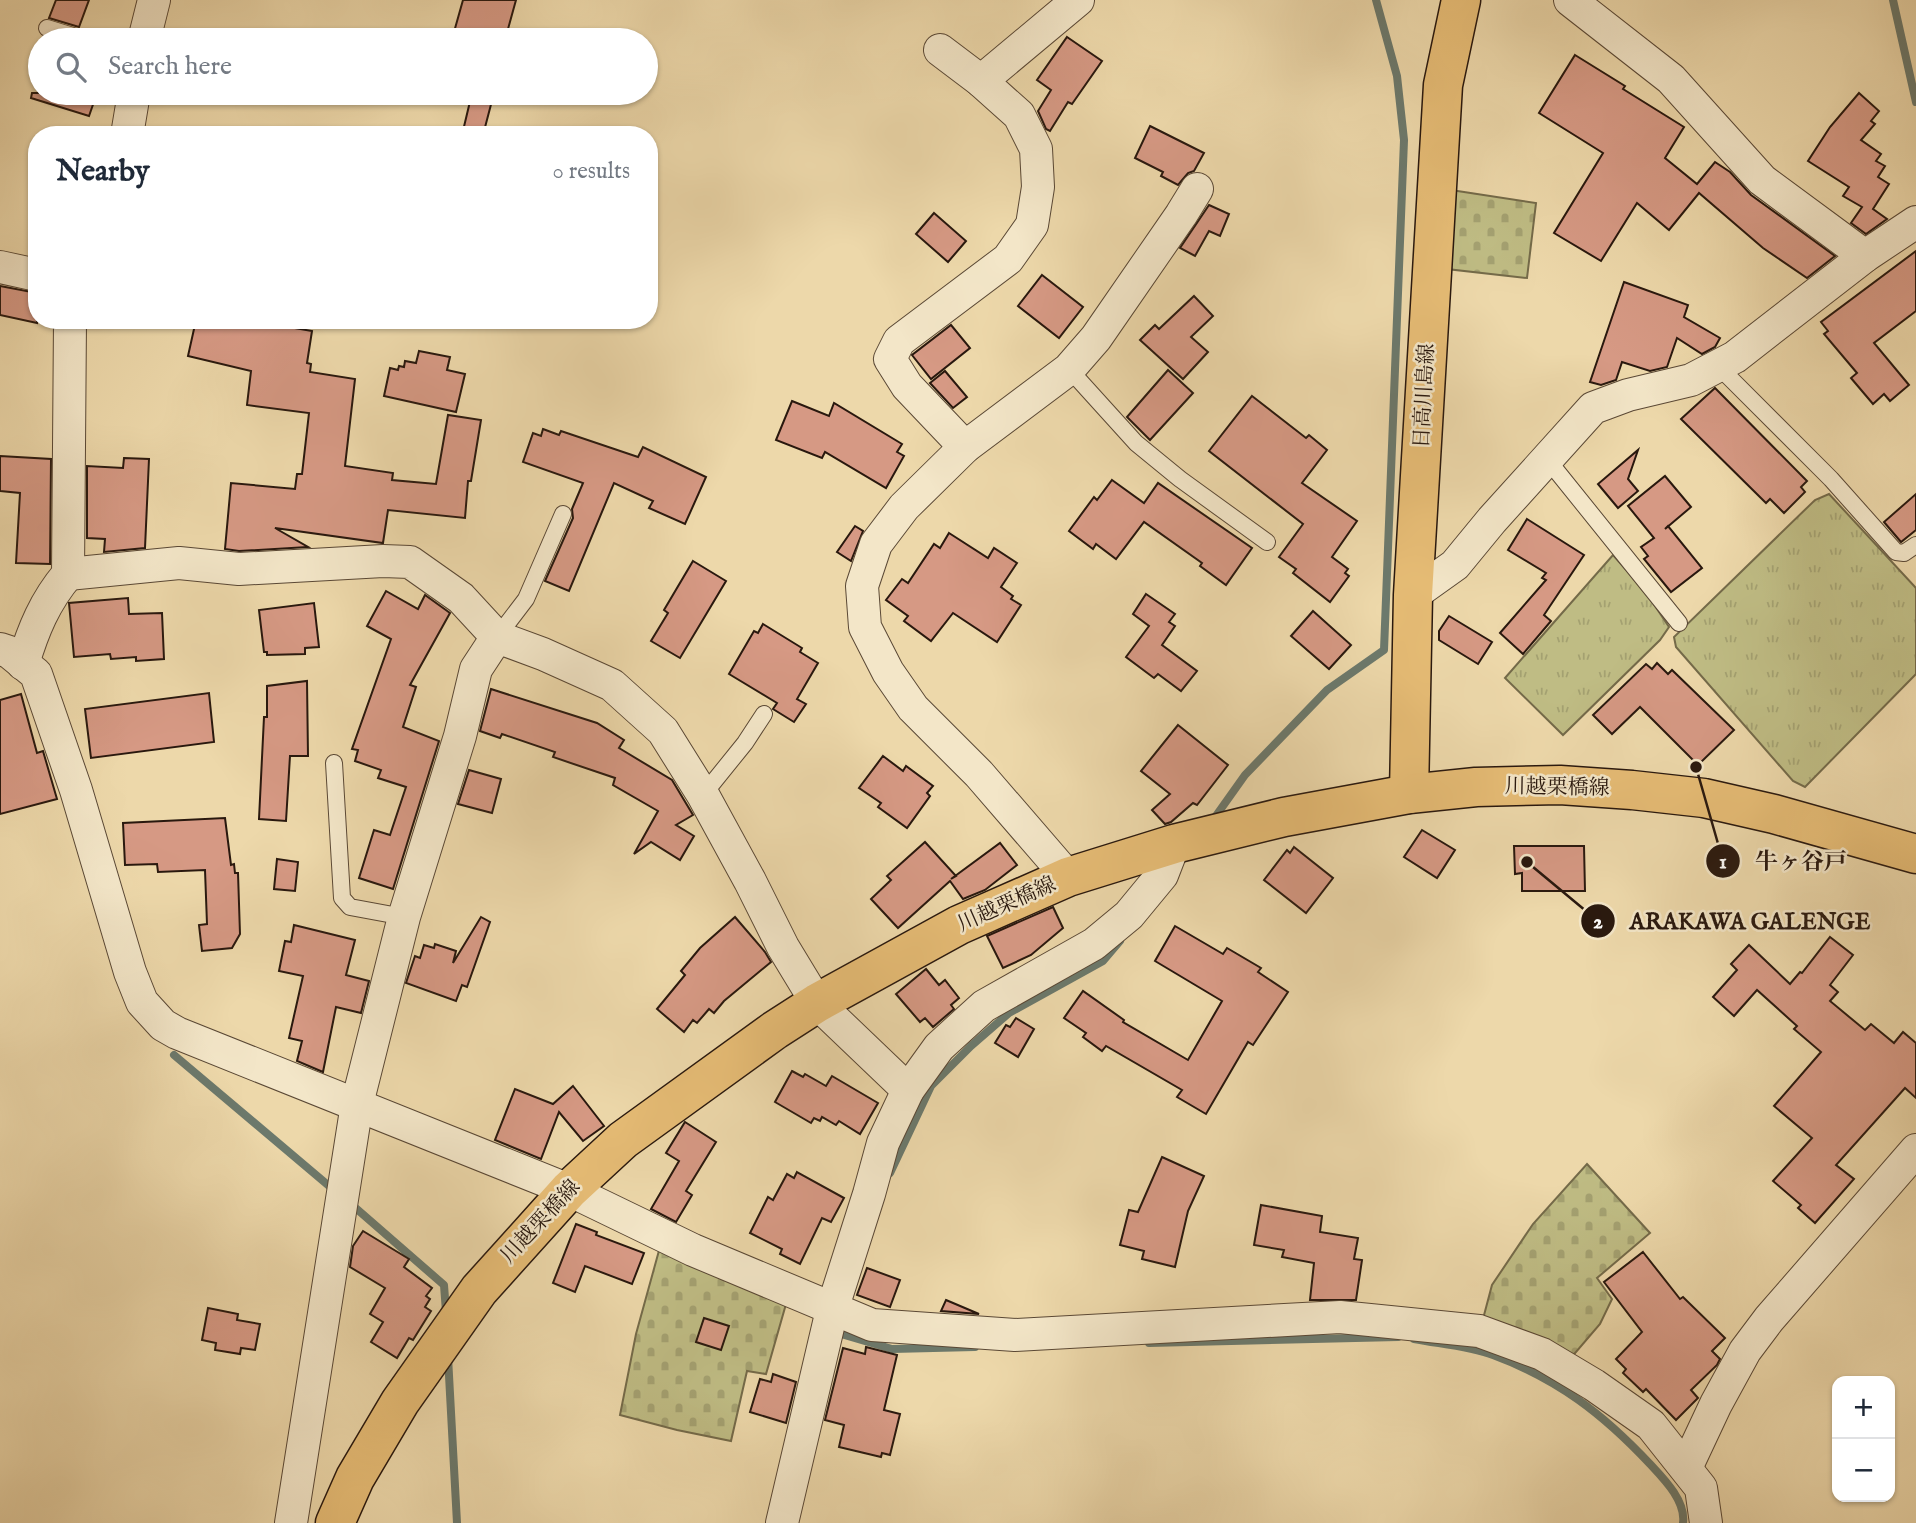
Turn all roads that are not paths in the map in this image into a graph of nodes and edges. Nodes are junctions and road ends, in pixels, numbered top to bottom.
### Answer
1 (154, 0) edge
2 (1078, 0) edge
3 (1461, 0) edge
4 (1570, 0) edge
5 (147, 28) edge
6 (940, 50) dead end
7 (981, 81) junction
8 (132, 105) edge
9 (128, 126) edge
10 (1197, 189) dead end
11 (1916, 222) edge
12 (1865, 256) junction
13 (0, 267) edge
14 (28, 273) edge
15 (70, 329) edge
16 (1718, 366) junction
17 (1069, 369) junction
18 (965, 447) junction
19 (1547, 459) junction
20 (563, 514) dead end
21 (1267, 542) dead end
22 (1916, 545) edge
23 (68, 574) junction
24 (1413, 595) junction
25 (1679, 623) dead end
26 (497, 638) junction
27 (11, 657) edge
28 (764, 714) dead end
29 (334, 763) dead end
30 (1409, 794) junction
31 (703, 795) junction
32 (1174, 844) junction
33 (1916, 854) edge
34 (1068, 877) junction
35 (404, 917) junction
36 (817, 1003) junction
37 (908, 1090) junction
38 (356, 1104) junction
39 (1916, 1150) edge
40 (569, 1190) junction
41 (832, 1310) junction
42 (1686, 1468) junction
43 (1713, 1521) edge
44 (291, 1523) edge
45 (335, 1523) edge
46 (782, 1523) edge

1 - 5 street
2 - 7 street
3 - 24 main road, 日高川島線
4 - 12 street
6 - 7 street
7 - 18 street
8 - 9 street
10 - 17 street
11 - 12 street
12 - 16 street
13 - 14 street
15 - 23 street
16 - 19 street
16 - 22 lane
17 - 18 street
17 - 21 lane
18 - 34 street
19 - 24 street
19 - 25 lane
20 - 26 lane
23 - 26 street
23 - 27 street
24 - 30 main road, 日高川島線
26 - 31 street
26 - 35 street
27 - 38 street
28 - 31 lane
29 - 35 lane
30 - 32 main road, 川越栗橋線
30 - 33 main road, 川越栗橋線
31 - 36 street
32 - 34 main road, 川越栗橋線
32 - 37 street
34 - 36 main road, 川越栗橋線
35 - 38 street
36 - 37 street
36 - 40 main road, 川越栗橋線
37 - 41 street
38 - 40 street
38 - 44 street
39 - 42 street
40 - 41 street
40 - 45 main road, 川越栗橋線
41 - 42 street
41 - 46 street
42 - 43 street

